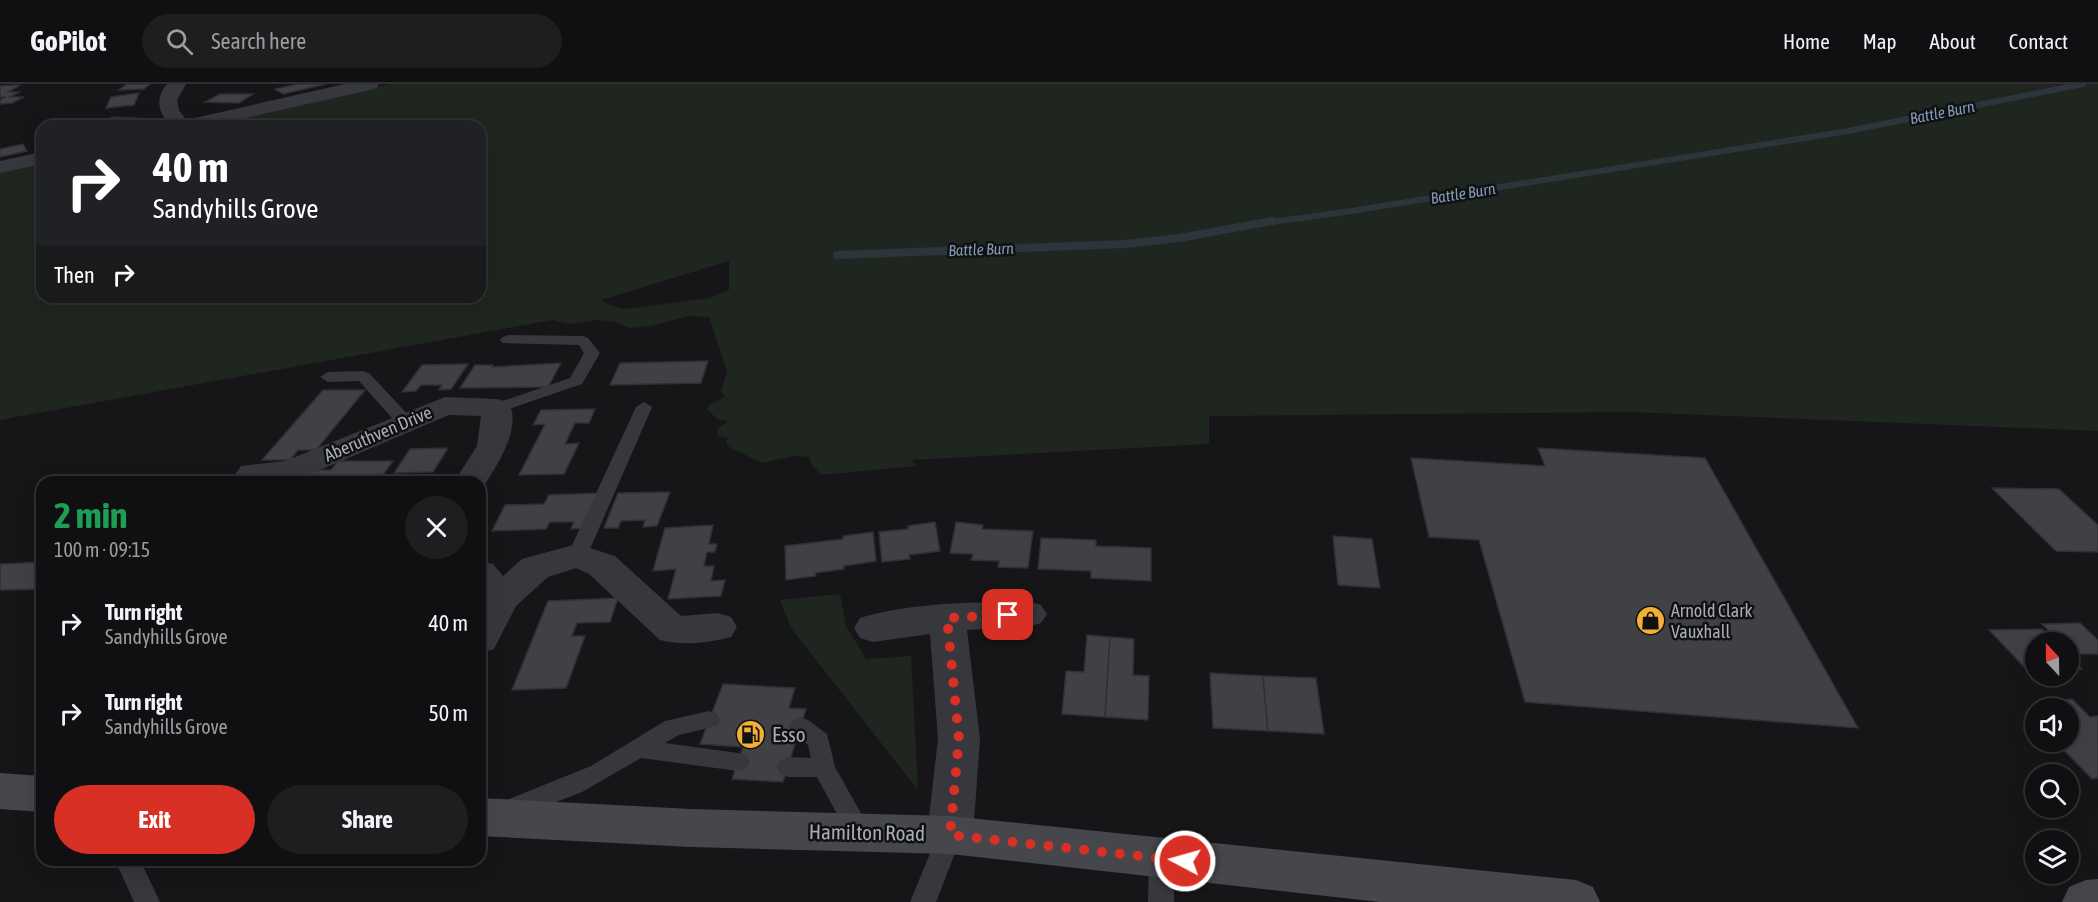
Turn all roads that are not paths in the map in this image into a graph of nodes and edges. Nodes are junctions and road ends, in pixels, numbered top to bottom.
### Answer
1 (177, 84) edge
2 (370, 84) edge
3 (177, 120) edge
4 (210, 120) edge
5 (36, 159) edge
6 (0, 167) edge
7 (508, 340) dead end
8 (328, 377) dead end
9 (645, 407) dead end
10 (497, 408) junction
11 (406, 423) junction
12 (252, 473) dead end
13 (474, 476) edge
14 (577, 556) junction
15 (490, 586) edge
16 (486, 607) edge
17 (1028, 614) dead end
18 (947, 618) junction
19 (718, 627) dead end
20 (873, 628) dead end
21 (709, 720) dead end
22 (800, 726) dead end
23 (640, 749) junction
24 (738, 762) dead end
25 (788, 767) dead end
26 (824, 768) junction
27 (0, 791) edge
28 (36, 794) edge
29 (486, 816) edge
30 (486, 817) edge
31 (860, 833) junction
32 (950, 835) junction
33 (131, 866) edge
34 (1162, 880) edge
35 (2098, 901) edge
36 (147, 902) edge
37 (923, 902) edge
38 (1576, 902) edge
39 (2086, 902) edge

1 - 3 street
2 - 4 street
5 - 6 street
7 - 10 lane
8 - 11 lane
9 - 14 lane
10 - 11 street, Aberuthven Drive
10 - 13 street
11 - 12 street, Aberuthven Drive
14 - 15 street
14 - 19 street
15 - 16 street
17 - 18 street
18 - 20 street
18 - 32 street
21 - 23 lane
22 - 26 lane
23 - 24 lane
23 - 29 lane
25 - 26 lane
26 - 31 lane
27 - 28 street
30 - 31 street, Hamilton Road
31 - 32 street, Hamilton Road
32 - 34 street, Hamilton Road
32 - 37 lane
33 - 36 lane
34 - 38 street, Hamilton Road
35 - 39 street

